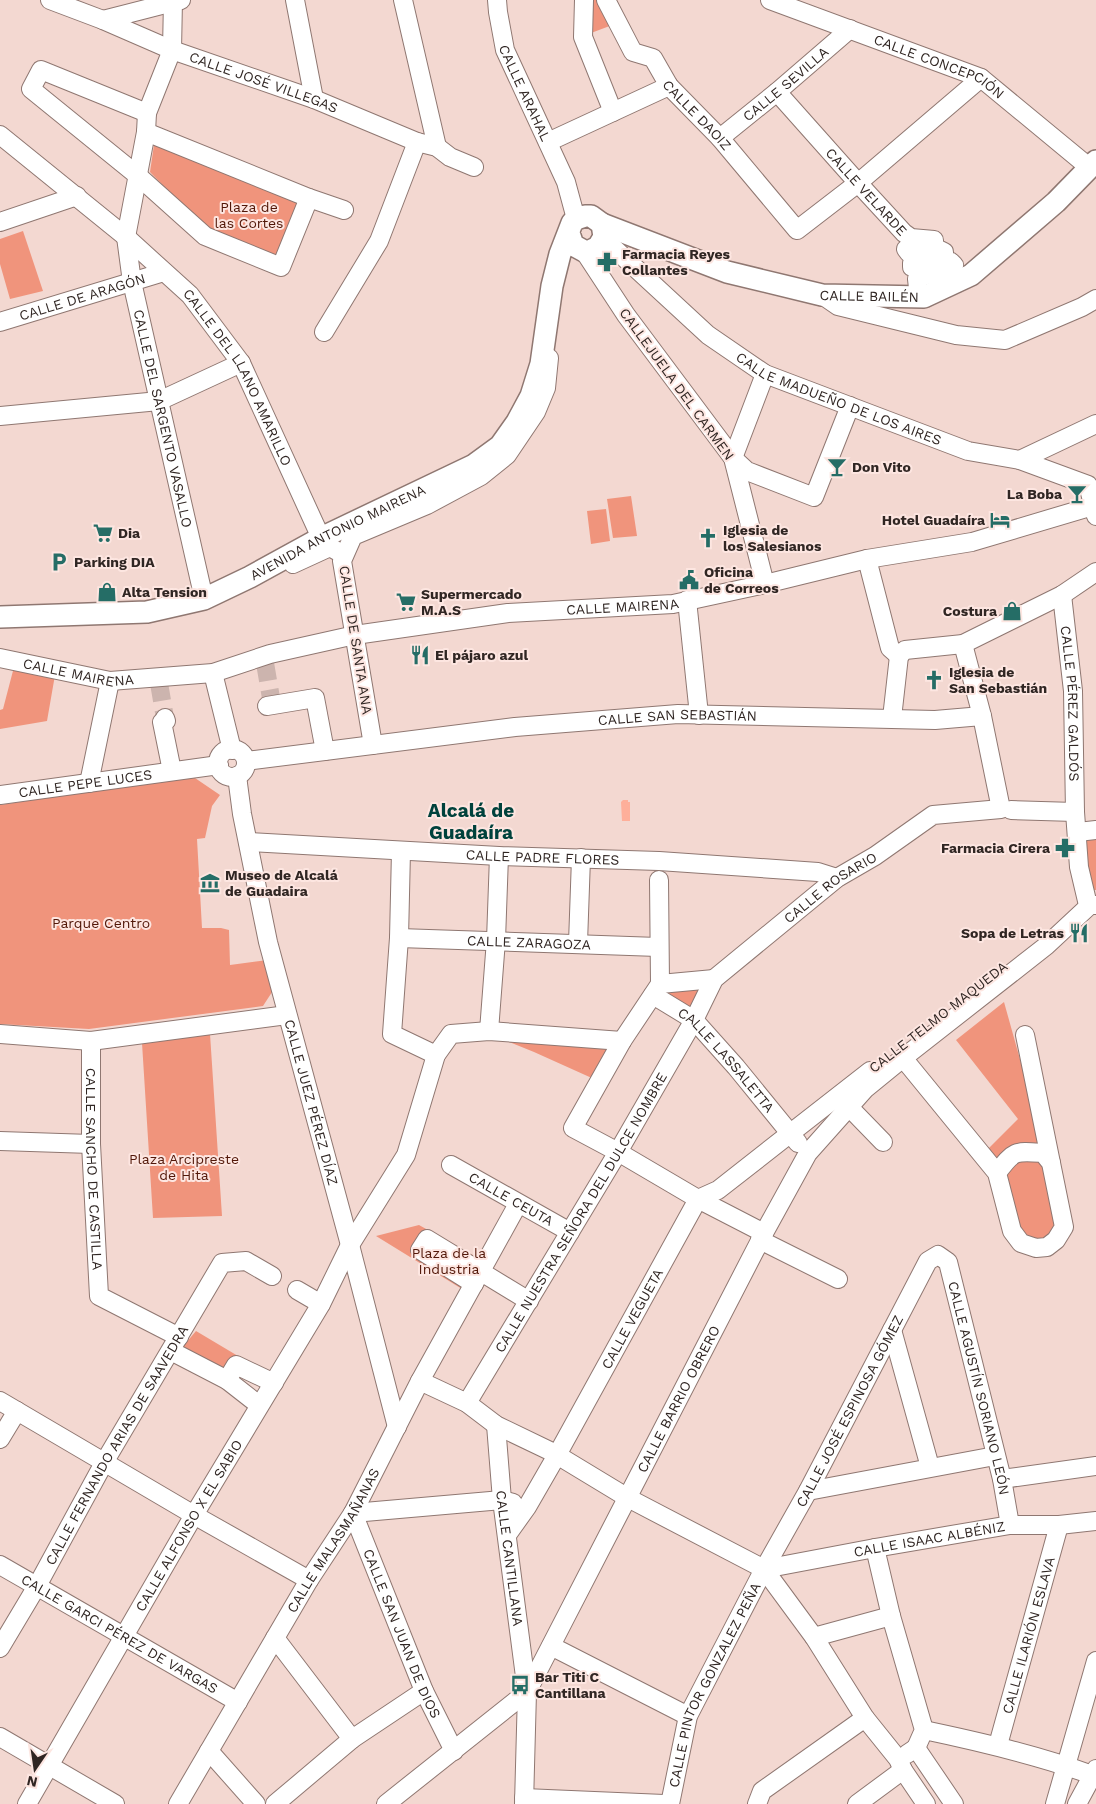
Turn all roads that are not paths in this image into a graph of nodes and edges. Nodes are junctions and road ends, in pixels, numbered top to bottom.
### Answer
1 (50, 0) edge
2 (176, 0) edge
3 (295, 0) edge
4 (403, 0) edge
5 (497, 0) edge
6 (584, 0) edge
7 (606, 0) edge
8 (770, 0) edge
9 (103, 20) junction
10 (850, 29) junction
11 (172, 50) junction
12 (981, 78) junction
13 (669, 86) junction
14 (777, 92) junction
15 (314, 99) junction
16 (613, 112) junction
17 (147, 113) junction
18 (146, 132) junction
19 (0, 134) edge
20 (720, 138) junction
21 (417, 142) junction
22 (548, 142) junction
23 (437, 147) junction
24 (7, 148) edge
25 (1093, 165) edge
26 (474, 167) dead end
27 (137, 175) junction
28 (858, 183) junction
29 (77, 196) junction
30 (309, 198) junction
31 (344, 210) dead end
32 (0, 222) edge
33 (588, 234) junction
34 (126, 237) junction
35 (164, 272) junction
36 (132, 282) junction
37 (822, 295) junction
38 (924, 297) junction
39 (1096, 299) edge
40 (0, 322) edge
41 (324, 332) dead end
42 (241, 364) junction
43 (766, 374) junction
44 (159, 401) junction
45 (850, 406) junction
46 (0, 416) edge
47 (1096, 424) edge
48 (733, 458) junction
49 (1020, 460) junction
50 (455, 482) junction
51 (1095, 509) edge
52 (321, 538) junction
53 (344, 555) junction
54 (867, 559) junction
55 (293, 564) dead end
56 (1096, 572) edge
57 (765, 584) junction
58 (1062, 595) junction
59 (204, 599) junction
60 (687, 600) junction
61 (0, 617) edge
62 (355, 635) junction
63 (963, 644) junction
64 (899, 656) junction
65 (0, 658) edge
66 (213, 674) junction
67 (110, 681) junction
68 (270, 703) dead end
69 (699, 715) junction
70 (982, 716) junction
71 (892, 718) junction
72 (163, 720) tunnel mouth
73 (373, 745) junction
74 (232, 750) junction
75 (325, 751) junction
76 (246, 761) junction
77 (219, 765) junction
78 (172, 771) junction
79 (237, 776) junction
80 (89, 783) junction
81 (0, 795) edge
82 (1006, 810) junction
83 (1075, 812) junction
84 (1096, 830) edge
85 (1078, 832) junction
86 (248, 842) junction
87 (401, 851) junction
88 (499, 856) junction
89 (581, 858) junction
90 (837, 878) junction
91 (659, 880) dead end
92 (1091, 904) edge
93 (399, 938) junction
94 (496, 940) junction
95 (578, 944) junction
96 (658, 947) junction
97 (714, 979) junction
98 (656, 990) junction
99 (287, 1015) junction
100 (694, 1020) junction
101 (489, 1031) junction
102 (0, 1034) edge
103 (1026, 1035) dead end
104 (91, 1041) junction
105 (622, 1041) junction
106 (436, 1056) junction
107 (903, 1058) junction
108 (849, 1107) junction
109 (790, 1135) junction
110 (0, 1141) edge
111 (883, 1142) dead end
112 (91, 1144) junction
113 (618, 1152) junction
114 (808, 1153) junction
115 (1051, 1163) junction
116 (451, 1165) dead end
117 (997, 1173) junction
118 (698, 1199) junction
119 (518, 1204) junction
120 (570, 1232) junction
121 (762, 1236) junction
122 (350, 1245) junction
123 (938, 1255) joint
124 (272, 1276) dead end
125 (477, 1278) junction
126 (838, 1279) dead end
127 (297, 1290) dead end
128 (529, 1301) junction
129 (321, 1304) junction
130 (892, 1330) junction
131 (175, 1344) junction
132 (227, 1380) junction
133 (420, 1381) junction
134 (274, 1383) junction
135 (0, 1401) edge
136 (467, 1403) junction
137 (259, 1406) junction
138 (17, 1411) junction
139 (496, 1424) junction
140 (397, 1427) junction
141 (0, 1439) edge
142 (553, 1453) junction
143 (995, 1456) junction
144 (105, 1461) junction
145 (1096, 1466) edge
146 (930, 1467) junction
147 (1002, 1479) junction
148 (808, 1491) junction
149 (628, 1498) junction
150 (502, 1500) junction
151 (527, 1507) junction
152 (352, 1513) junction
153 (194, 1516) junction
154 (1096, 1521) edge
155 (1010, 1525) junction
156 (1060, 1525) junction
157 (507, 1535) junction
158 (875, 1548) junction
159 (0, 1565) edge
160 (764, 1569) junction
161 (309, 1580) junction
162 (37, 1586) junction
163 (891, 1616) junction
164 (126, 1637) junction
165 (814, 1637) junction
166 (275, 1638) junction
167 (551, 1646) junction
168 (0, 1648) edge
169 (1096, 1661) edge
170 (424, 1691) junction
171 (527, 1692) junction
172 (238, 1702) junction
173 (688, 1716) junction
174 (865, 1718) junction
175 (924, 1730) junction
176 (0, 1737) edge
177 (352, 1739) junction
178 (998, 1746) junction
179 (916, 1748) junction
180 (209, 1751) junction
181 (454, 1751) junction
182 (901, 1764) junction
183 (1066, 1765) junction
184 (49, 1766) junction
185 (1094, 1772) edge
186 (524, 1801) edge
187 (27, 1804) edge
188 (115, 1804) edge
189 (178, 1804) edge
190 (256, 1804) edge
191 (275, 1804) edge
192 (386, 1804) edge
193 (664, 1804) edge
194 (670, 1804) edge
195 (757, 1804) edge
196 (857, 1804) edge
197 (926, 1804) edge
198 (954, 1804) edge
199 (1056, 1804) edge
200 (1077, 1804) edge

1 - 9 street, CALLE JOSÉ VILLEGAS
2 - 9 street
2 - 11 street, CALLE DEL SARGENTO VASALLO
3 - 15 street
4 - 23 street
5 - 22 street, CALLE ARAHAL
6 - 16 street
7 - 13 street, CALLE DAOIZ
8 - 10 street, CALLE CONCEPCIÓN
9 - 11 street, CALLE JOSÉ VILLEGAS
10 - 12 street, CALLE CONCEPCIÓN
10 - 14 street, CALLE SEVILLA
11 - 15 street, CALLE JOSÉ VILLEGAS
11 - 17 street, CALLE DEL SARGENTO VASALLO
12 - 25 street, CALLE CONCEPCIÓN
12 - 28 street
13 - 16 street
13 - 20 street, CALLE DAOIZ
14 - 20 street, CALLE SEVILLA
14 - 28 street, CALLE VELARDE
15 - 21 street, CALLE JOSÉ VILLEGAS
16 - 22 street
17 - 18 street, CALLE DEL SARGENTO VASALLO
17 - 27 street
18 - 27 street, CALLE DEL SARGENTO VASALLO
18 - 30 street
19 - 24 street, CALLE DEL LLANO AMARILLO
20 - 28 street, CALLE DAOIZ
21 - 23 street, CALLE JOSÉ VILLEGAS
21 - 41 street
22 - 33 street, CALLE ARAHAL
23 - 26 street, CALLE JOSÉ VILLEGAS
24 - 29 street, CALLE DEL LLANO AMARILLO
25 - 38 main road, CALLE BAILÉN
27 - 30 street
27 - 34 street, CALLE DEL SARGENTO VASALLO
28 - 38 street, CALLE VELARDE
29 - 32 street
29 - 34 street, CALLE DEL LLANO AMARILLO
30 - 31 street
33 - 37 main road, CALLE BAILÉN
33 - 43 street, CALLE MADUEÑO DE LOS AIRES
33 - 48 street, CALLEJUELA DEL CARMEN
33 - 50 main road, AVENIDA ANTONIO MAIRENA
34 - 35 street, CALLE DEL LLANO AMARILLO
34 - 36 street, CALLE DEL SARGENTO VASALLO
35 - 36 street, CALLE DE ARAGÓN
35 - 42 street, CALLE DEL LLANO AMARILLO
36 - 40 street, CALLE DE ARAGÓN
36 - 44 street, CALLE DEL SARGENTO VASALLO
37 - 38 main road, CALLE BAILÉN
37 - 39 street
42 - 44 street
42 - 52 street, CALLE DEL LLANO AMARILLO
43 - 45 street, CALLE MADUEÑO DE LOS AIRES
43 - 48 street
44 - 46 street
44 - 59 street, CALLE DEL SARGENTO VASALLO
45 - 48 street
45 - 49 street, CALLE MADUEÑO DE LOS AIRES
47 - 49 street
48 - 57 street, CALLEJUELA DEL CARMEN
49 - 51 street, CALLE MADUEÑO DE LOS AIRES
50 - 52 main road, AVENIDA ANTONIO MAIRENA
50 - 53 street, CALLE DE SANTA ANA
51 - 54 street, CALLE MAIRENA
52 - 59 main road, AVENIDA ANTONIO MAIRENA
53 - 55 street
53 - 62 street, CALLE DE SANTA ANA
54 - 57 street, CALLE MAIRENA
54 - 64 street
56 - 58 street
57 - 60 street, CALLE MAIRENA
58 - 63 street
58 - 83 street, CALLE PÉREZ GALDÓS
59 - 61 main road, AVENIDA ANTONIO MAIRENA
60 - 62 street, CALLE MAIRENA
60 - 69 street
62 - 66 street, CALLE MAIRENA
62 - 73 street, CALLE DE SANTA ANA
63 - 64 street
63 - 70 street
64 - 71 street
65 - 67 street, CALLE MAIRENA
66 - 67 street, CALLE MAIRENA
66 - 74 street
67 - 80 street
68 - 75 street
69 - 71 street, CALLE SAN SEBASTIÁN
69 - 73 street, CALLE SAN SEBASTIÁN
70 - 71 street, CALLE SAN SEBASTIÁN
70 - 82 street
72 - 78 street, CALLE PEPE LUCES
73 - 75 street, CALLE SAN SEBASTIÁN
74 - 76 street
74 - 77 street
75 - 76 street, CALLE SAN SEBASTIÁN
76 - 79 street
77 - 78 street, CALLE PEPE LUCES
77 - 79 street
78 - 80 street, CALLE PEPE LUCES
79 - 86 street, CALLE JUEZ PÉREZ DÍAZ
80 - 81 street, CALLE PEPE LUCES
82 - 83 street, CALLE ROSARIO
82 - 90 street, CALLE ROSARIO
83 - 85 street, CALLE PÉREZ GALDÓS
84 - 85 street
85 - 92 street, CALLE PÉREZ GALDÓS
86 - 87 street, CALLE PADRE FLORES
86 - 99 street, CALLE JUEZ PÉREZ DÍAZ
87 - 88 street, CALLE PADRE FLORES
87 - 93 street
88 - 89 street, CALLE PADRE FLORES
88 - 94 street
89 - 90 street, CALLE PADRE FLORES
89 - 95 street
90 - 97 street, CALLE ROSARIO
91 - 96 street
92 - 107 street, CALLE TELMO MAQUEDA
92 - 109 street, CALLE TELMO MAQUEDA
93 - 94 street, CALLE ZARAGOZA
93 - 106 street
94 - 95 street, CALLE ZARAGOZA
94 - 101 street
95 - 96 street, CALLE ZARAGOZA
96 - 98 street
97 - 98 street
97 - 100 street, CALLE ROSARIO
98 - 100 street, CALLE LASSALETTA
98 - 105 street
99 - 104 street
99 - 122 street, CALLE JUEZ PÉREZ DÍAZ
100 - 109 street, CALLE LASSALETTA
100 - 113 street, CALLE NUESTRA SEÑORA DEL DULCE NOMBRE
101 - 105 street
101 - 106 street, CALLE ALFONSO X EL SABIO
102 - 104 street
103 - 115 street
104 - 112 street, CALLE SANCHO DE CASTILLA
105 - 113 street
106 - 122 street, CALLE ALFONSO X EL SABIO
107 - 108 street, CALLE TELMO MAQUEDA
107 - 117 street
108 - 111 street
108 - 114 street, CALLE TELMO MAQUEDA
109 - 114 street, CALLE LASSALETTA
109 - 118 street
110 - 112 street
112 - 131 street, CALLE SANCHO DE CASTILLA
113 - 118 street
113 - 120 street, CALLE NUESTRA SEÑORA DEL DULCE NOMBRE
114 - 121 street, CALLE BARRIO OBRERO
115 - 117 street
115 - 117 street
116 - 119 street, CALLE CEUTA
118 - 121 street
118 - 142 street, CALLE VEGUETA
119 - 120 street, CALLE CEUTA
119 - 125 street, CALLE MALASMAÑANAS
120 - 128 street, CALLE NUESTRA SEÑORA DEL DULCE NOMBRE
121 - 126 street
121 - 149 street, CALLE BARRIO OBRERO
122 - 129 street, CALLE ALFONSO X EL SABIO
122 - 140 street, CALLE JUEZ PÉREZ DÍAZ
123 - 130 street, CALLE JOSÉ ESPINOSA GÓMEZ
123 - 143 street, CALLE AGUSTÍN SORIANO LEÓN
124 - 131 street, CALLE FERNANDO ARIAS DE SAAVEDRA
125 - 128 street
125 - 133 street, CALLE MALASMAÑANAS
127 - 129 street
128 - 136 street, CALLE NUESTRA SEÑORA DEL DULCE NOMBRE
129 - 134 street, CALLE ALFONSO X EL SABIO
130 - 146 street
130 - 148 street, CALLE JOSÉ ESPINOSA GÓMEZ
131 - 132 street
131 - 144 street, CALLE FERNANDO ARIAS DE SAAVEDRA
132 - 134 street
132 - 137 street
133 - 136 street
133 - 140 street, CALLE MALASMAÑANAS
134 - 137 street, CALLE ALFONSO X EL SABIO
135 - 138 street
136 - 139 street
137 - 153 street, CALLE ALFONSO X EL SABIO
138 - 141 street
138 - 144 street
139 - 142 street
139 - 150 street, CALLE CANTILLANA
140 - 152 street, CALLE MALASMAÑANAS
142 - 149 street
142 - 151 street, CALLE VEGUETA
143 - 146 street
143 - 147 street, CALLE AGUSTÍN SORIANO LEÓN
144 - 153 street
144 - 162 street, CALLE FERNANDO ARIAS DE SAAVEDRA
145 - 147 street
146 - 148 street
147 - 155 street, CALLE AGUSTÍN SORIANO LEÓN
148 - 160 street, CALLE JOSÉ ESPINOSA GÓMEZ
149 - 160 street
149 - 167 street, CALLE BARRIO OBRERO
150 - 151 street
150 - 152 street
150 - 157 street, CALLE CANTILLANA
151 - 157 street, CALLE VEGUETA
152 - 161 street, CALLE MALASMAÑANAS
152 - 170 street, CALLE SAN JUAN DE DIOS
153 - 161 street
153 - 164 street, CALLE ALFONSO X EL SABIO
154 - 156 street, CALLE ISAAC ALBÉNIZ
155 - 156 street, CALLE ISAAC ALBÉNIZ
155 - 158 street, CALLE ISAAC ALBÉNIZ
156 - 178 street, CALLE ILARIÓN ESLAVA
157 - 171 street, CALLE CANTILLANA
158 - 160 street, CALLE ISAAC ALBÉNIZ
158 - 163 street
159 - 162 street, CALLE GARCI PÉREZ DE VARGAS
160 - 165 street
160 - 173 street, CALLE PINTOR GONZALEZ PEÑA
161 - 166 street, CALLE MALASMAÑANAS
162 - 164 street, CALLE GARCI PÉREZ DE VARGAS
162 - 168 street, CALLE FERNANDO ARIAS DE SAAVEDRA
163 - 165 street
163 - 175 street
164 - 172 street, CALLE GARCI PÉREZ DE VARGAS
164 - 184 street, CALLE ALFONSO X EL SABIO
165 - 174 street
166 - 172 street, CALLE MALASMAÑANAS
166 - 177 street
167 - 171 street, CALLE BARRIO OBRERO
167 - 173 street
169 - 183 street
170 - 177 street
170 - 181 street, CALLE SAN JUAN DE DIOS
171 - 181 street
171 - 186 street, CALLE CANTILLANA
172 - 180 street, CALLE MALASMAÑANAS
173 - 194 street, CALLE PINTOR GONZALEZ PEÑA
174 - 182 street
174 - 195 street
175 - 178 street
175 - 179 street
176 - 184 street
177 - 191 street
178 - 183 street
179 - 182 street
179 - 198 street
180 - 189 street, CALLE MALASMAÑANAS
180 - 190 street
181 - 192 street
182 - 196 street
182 - 197 street
183 - 185 street
183 - 199 street
184 - 187 street, CALLE ALFONSO X EL SABIO
184 - 188 street
185 - 200 street
186 - 193 street

